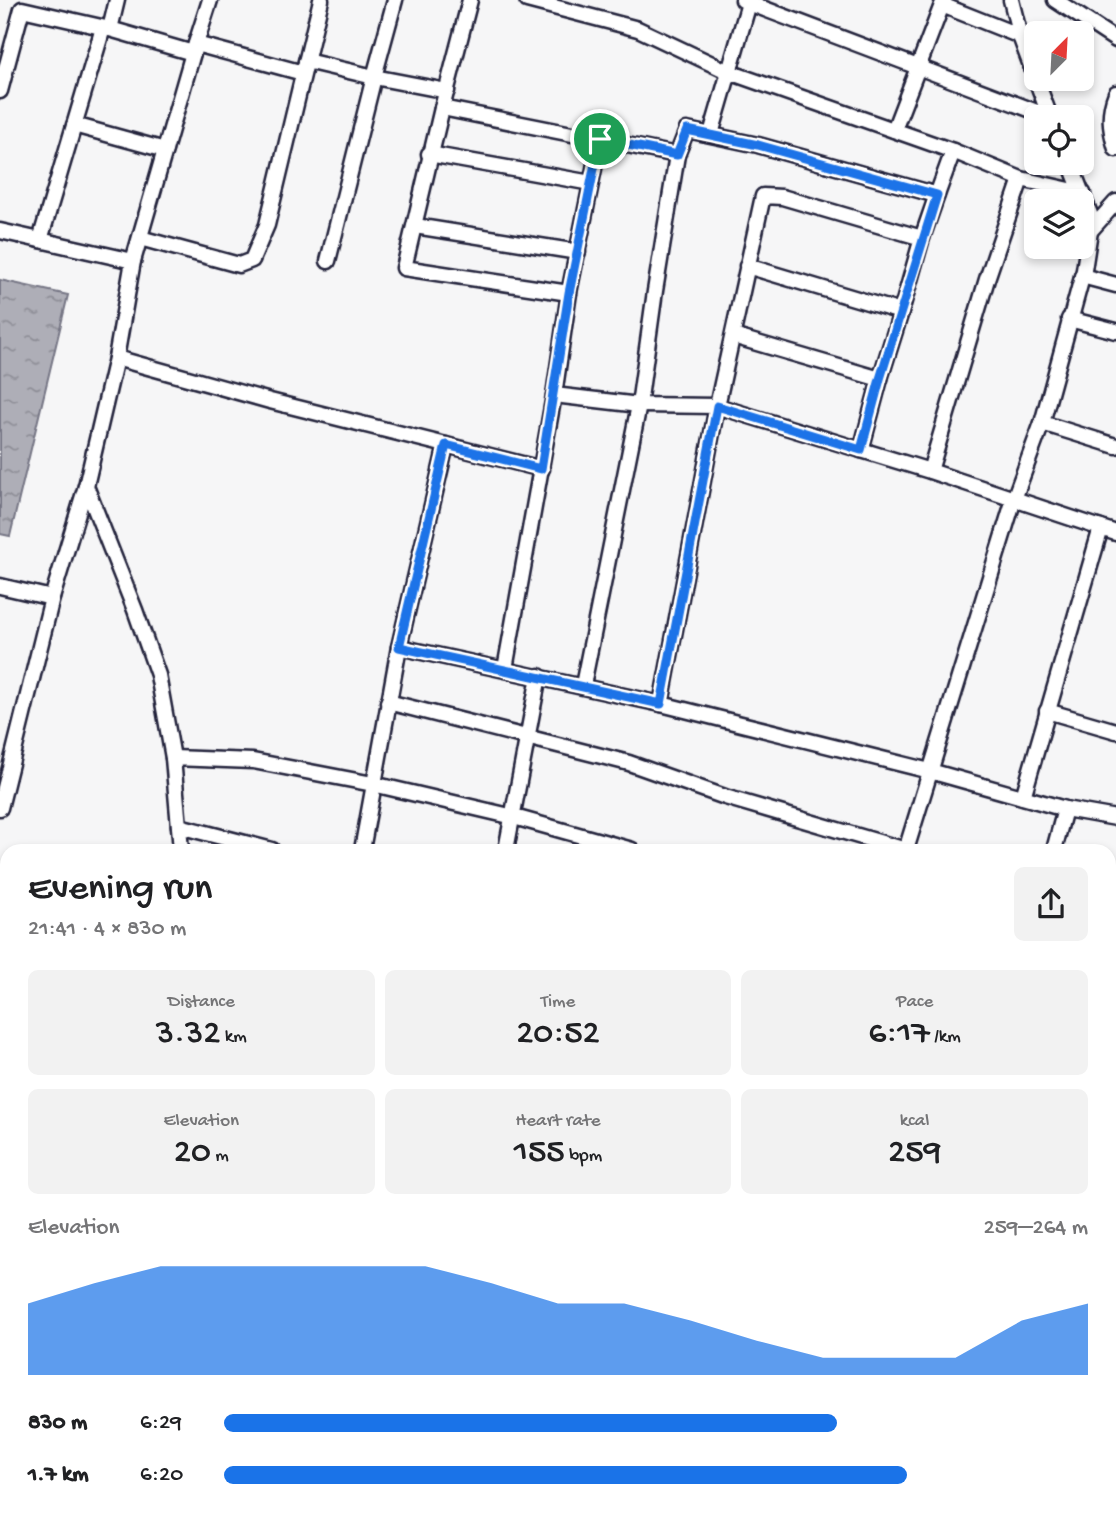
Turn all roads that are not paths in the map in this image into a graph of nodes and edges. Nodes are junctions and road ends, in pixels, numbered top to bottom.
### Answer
1 (117, 0) edge
2 (210, 0) edge
3 (321, 0) edge
4 (395, 0) edge
5 (470, 0) edge
6 (527, 0) edge
7 (1011, 0) edge
8 (1055, 0) edge
9 (748, 1) edge
10 (939, 2) edge
11 (24, 5) edge
12 (106, 29) junction
13 (1020, 36) junction
14 (1116, 40) edge
15 (195, 48) junction
16 (305, 67) junction
17 (919, 68) junction
18 (729, 72) junction
19 (374, 76) junction
20 (0, 91) edge
21 (447, 91) junction
22 (1116, 93) edge
23 (1046, 105) edge
24 (1024, 107) edge
25 (442, 108) junction
26 (74, 125) junction
27 (894, 130) junction
28 (711, 134) junction
29 (600, 139) junction
30 (1116, 149) edge
31 (165, 150) junction
32 (953, 151) junction
33 (429, 154) junction
34 (677, 155) junction
35 (1021, 179) junction
36 (591, 183) junction
37 (1069, 189) edge
38 (937, 195) junction
39 (1116, 202) edge
40 (415, 226) junction
41 (1094, 227) edge
42 (0, 231) edge
43 (140, 238) junction
44 (922, 238) junction
45 (40, 240) junction
46 (578, 252) junction
47 (1085, 259) edge
48 (133, 261) junction
49 (328, 261) dead end
50 (747, 266) junction
51 (1082, 276) junction
52 (1116, 285) edge
53 (569, 293) junction
54 (901, 312) junction
55 (1069, 319) junction
56 (1116, 331) edge
57 (733, 336) junction
58 (116, 358) junction
59 (880, 379) junction
60 (554, 396) junction
61 (639, 405) junction
62 (717, 406) junction
63 (1042, 422) junction
64 (446, 445) junction
65 (1116, 446) edge
66 (861, 450) junction
67 (541, 469) junction
68 (930, 471) junction
69 (86, 486) junction
70 (1014, 499) junction
71 (1101, 528) junction
72 (1116, 533) edge
73 (0, 586) edge
74 (52, 597) junction
75 (399, 647) junction
76 (505, 669) junction
77 (539, 676) junction
78 (583, 685) junction
79 (388, 702) junction
80 (661, 704) junction
81 (1047, 711) junction
82 (1116, 731) edge
83 (528, 737) junction
84 (7, 748) edge
85 (173, 758) junction
86 (930, 771) junction
87 (373, 784) junction
88 (1023, 797) junction
89 (0, 808) edge
90 (1065, 808) junction
91 (514, 817) junction
92 (1116, 818) edge
93 (179, 827) junction
94 (180, 844) edge
95 (248, 844) edge
96 (363, 844) edge
97 (507, 844) edge
98 (611, 844) edge
99 (886, 844) edge
100 (908, 844) edge
101 (1056, 844) edge

1 - 12 street
2 - 15 street
3 - 16 street
4 - 19 street
5 - 21 street
6 - 18 street
7 - 13 street
8 - 14 street
9 - 17 street
9 - 18 street
10 - 13 street
10 - 17 street
11 - 12 street
11 - 20 street
12 - 15 street
12 - 26 street
13 - 23 street
15 - 16 street
15 - 31 street
16 - 19 street
16 - 43 street
17 - 24 street
17 - 27 street
18 - 27 street
18 - 28 street
19 - 21 street
19 - 49 street
21 - 25 street
22 - 30 street
25 - 29 street
25 - 33 street
26 - 31 street
26 - 45 street
27 - 32 street
28 - 34 street
28 - 38 street
29 - 34 street
29 - 36 street
31 - 43 street
32 - 35 street
32 - 38 street
33 - 36 street
33 - 40 street
34 - 61 street
35 - 37 street
35 - 68 street
36 - 46 street
38 - 44 street
39 - 41 street
40 - 46 street
40 - 53 street
42 - 45 street
43 - 48 street
44 - 50 street
44 - 54 street
45 - 48 street
46 - 53 street
47 - 51 street
48 - 58 street
50 - 54 street
50 - 57 street
51 - 52 street
51 - 55 street
53 - 60 street
54 - 59 street
55 - 56 street
55 - 63 street
57 - 59 street
57 - 62 street
58 - 64 street
58 - 69 street
59 - 66 street
60 - 61 street
60 - 67 street
61 - 62 street
61 - 78 street
62 - 66 street
62 - 80 street
63 - 65 street
63 - 70 street
64 - 67 street
64 - 75 street
66 - 68 street
67 - 76 street
68 - 70 street
69 - 74 street
69 - 85 street
70 - 71 street
70 - 86 street
71 - 72 street
71 - 81 street
73 - 74 street
74 - 84 street
75 - 76 street
75 - 79 street
76 - 77 street
77 - 78 street
77 - 83 street
78 - 80 street
79 - 83 street
79 - 87 street
80 - 86 street
81 - 82 street
81 - 88 street
83 - 91 street
83 - 99 street
84 - 89 street
85 - 87 street
85 - 93 street
86 - 88 street
86 - 100 street
87 - 91 street
87 - 96 street
88 - 90 street
90 - 92 street
90 - 101 street
91 - 97 street
91 - 98 street
93 - 94 street
93 - 95 street

